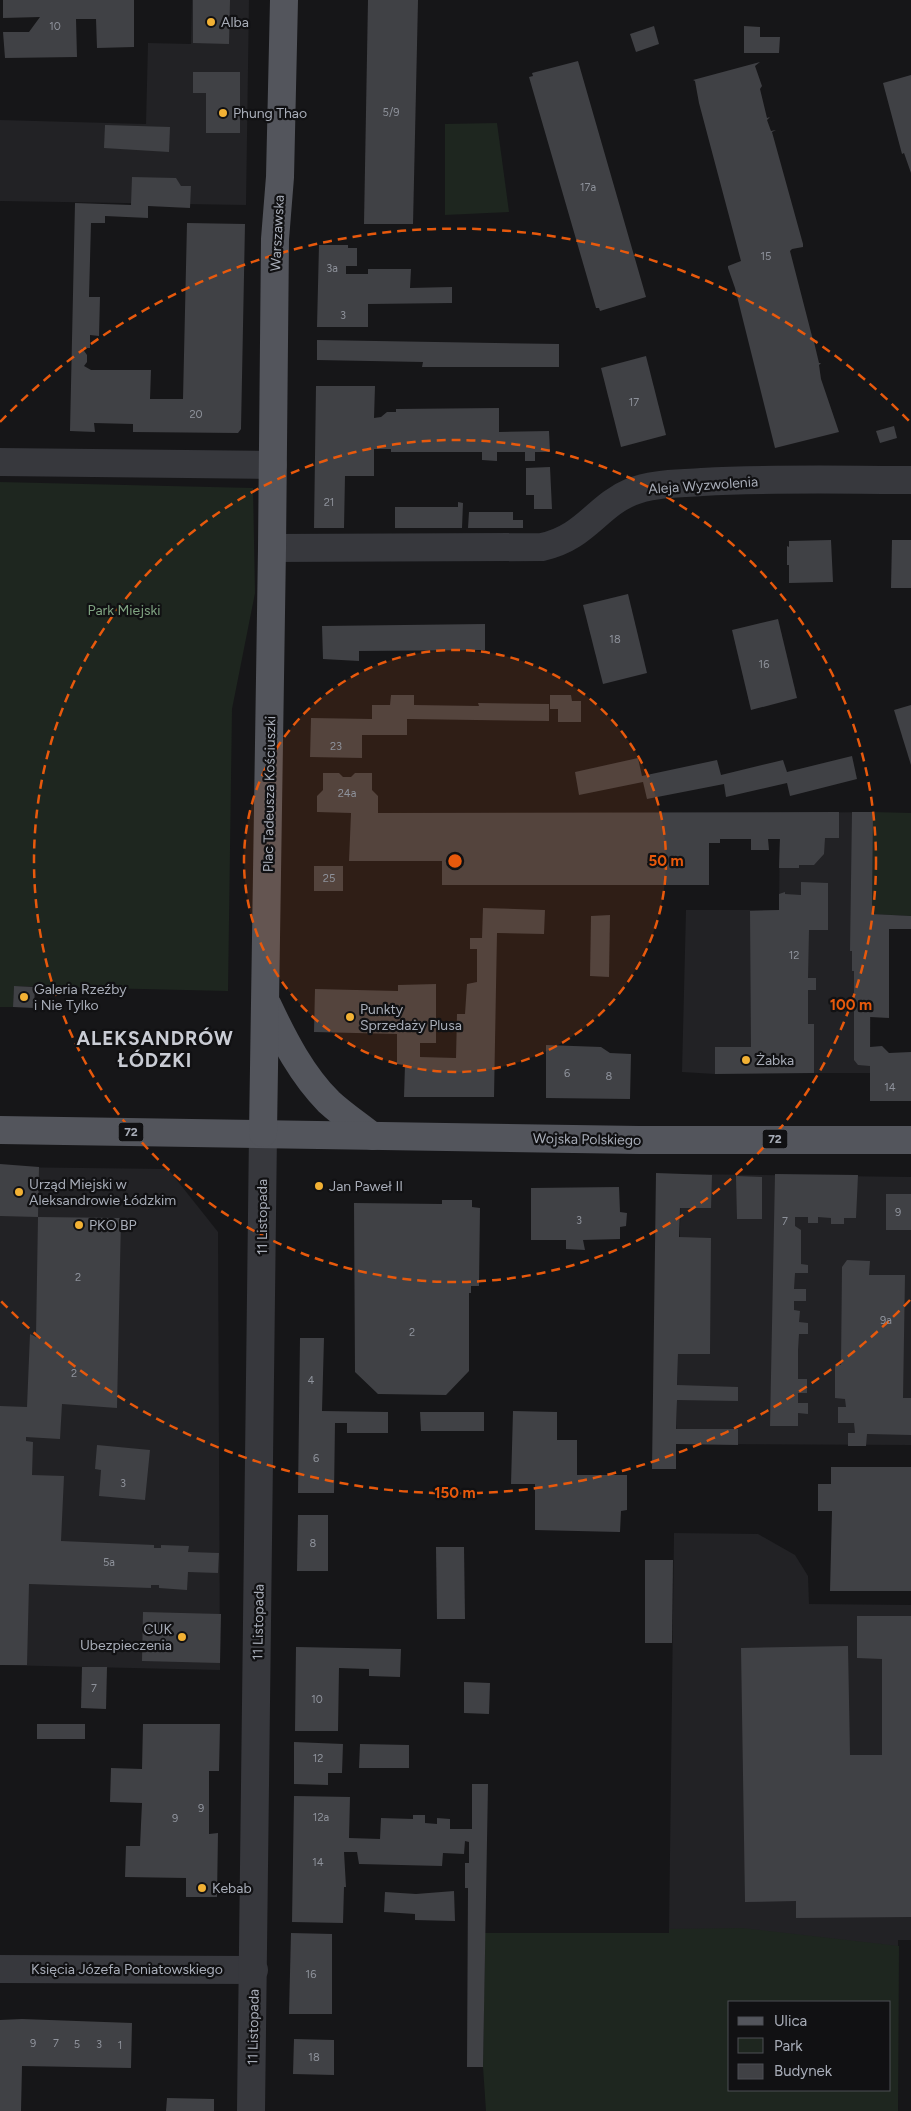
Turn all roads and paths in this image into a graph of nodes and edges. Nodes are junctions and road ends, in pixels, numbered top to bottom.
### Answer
1 (284, 0) edge
2 (0, 462) edge
3 (273, 465) junction
4 (911, 480) edge
5 (272, 548) junction
6 (265, 1000) junction
7 (0, 1130) edge
8 (263, 1133) junction
9 (372, 1136) junction
10 (911, 1140) edge
11 (0, 1969) edge
12 (254, 1970) junction
13 (251, 2111) edge

1 - 3 main road, Warszawska
2 - 3 street
3 - 5 main road, Plac Tadeusza Kościuszki
4 - 5 street, Aleja Wyzwolenia
5 - 6 main road, Plac Tadeusza Kościuszki
6 - 8 main road, Plac Tadeusza Kościuszki
6 - 9 main road
7 - 8 main road, 72
8 - 9 main road, Wojska Polskiego / 72
8 - 12 street, 11 Listopada
9 - 10 main road, Wojska Polskiego / 72
11 - 12 street, Księcia Józefa Poniatowskiego
12 - 13 street, 11 Listopada

